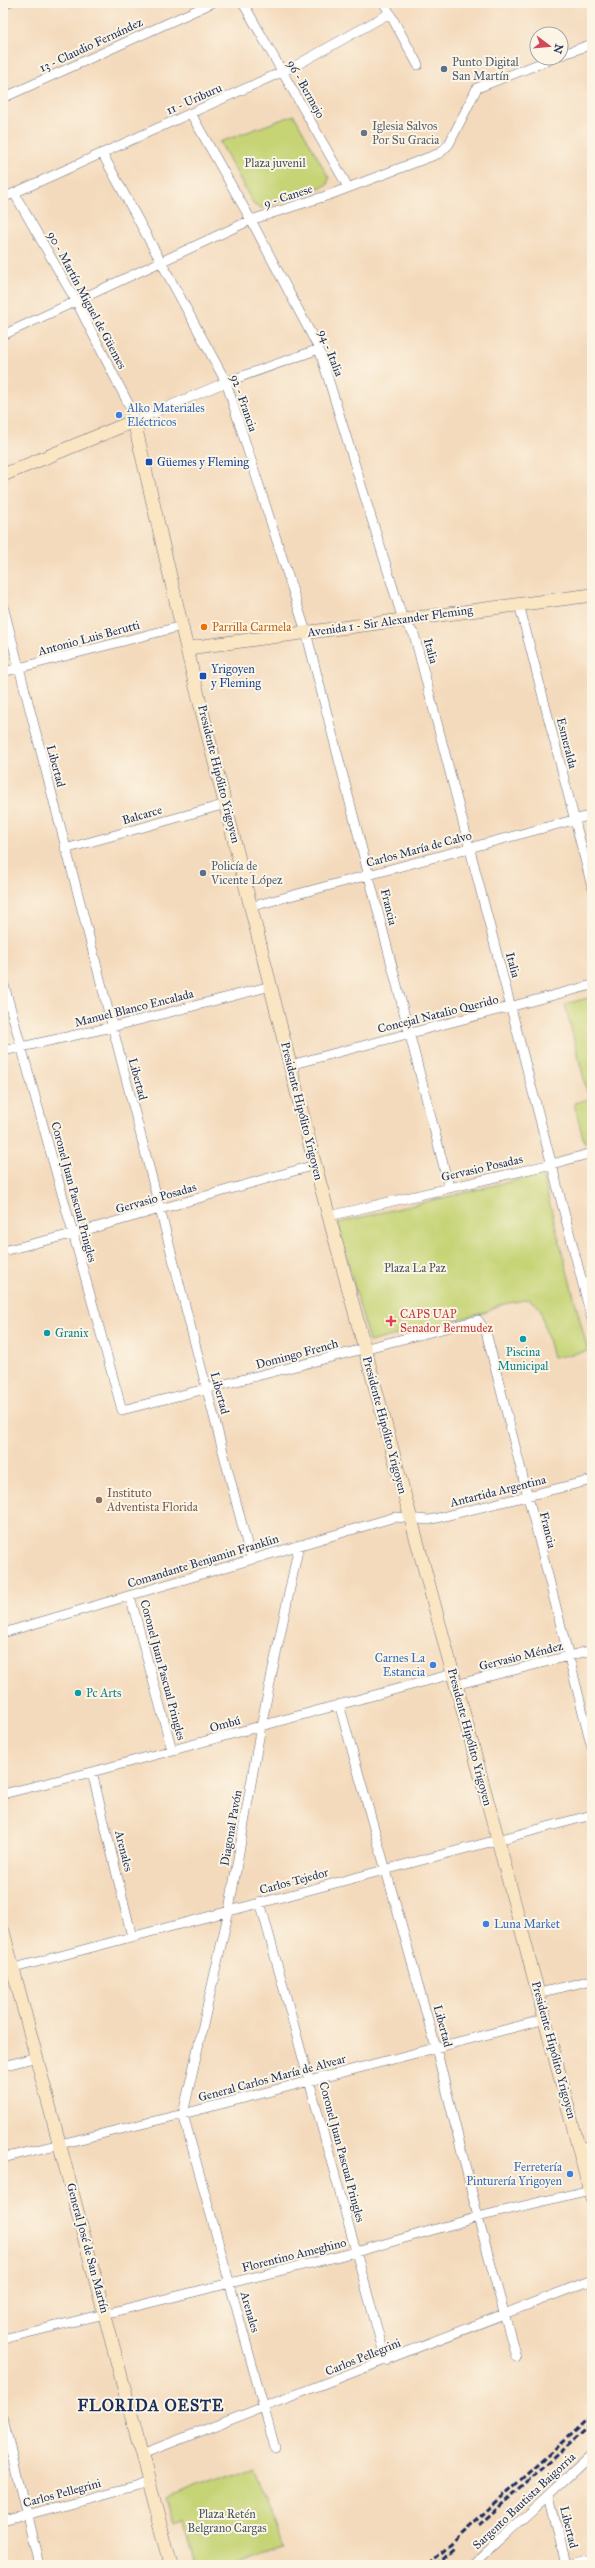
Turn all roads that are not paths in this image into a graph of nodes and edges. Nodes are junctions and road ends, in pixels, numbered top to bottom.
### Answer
1 (8, 3) edge
2 (212, 3) edge
3 (243, 3) edge
4 (384, 3) edge
5 (3, 6) edge
6 (390, 13) junction
7 (592, 44) edge
8 (569, 52) edge
9 (418, 65) dead end
10 (533, 66) edge
11 (282, 72) junction
12 (3, 98) edge
13 (191, 114) junction
14 (102, 153) junction
15 (348, 187) junction
16 (14, 193) junction
17 (3, 198) edge
18 (251, 220) junction
19 (162, 261) junction
20 (76, 302) junction
21 (3, 335) edge
22 (319, 349) junction
23 (226, 382) junction
24 (134, 421) junction
25 (3, 474) edge
26 (592, 595) edge
27 (519, 604) junction
28 (3, 606) edge
29 (403, 620) junction
30 (182, 626) junction
31 (306, 632) junction
32 (188, 648) junction
33 (18, 669) junction
34 (3, 672) edge
35 (226, 804) junction
36 (592, 815) edge
37 (574, 819) junction
38 (471, 848) junction
39 (65, 849) junction
40 (369, 876) junction
41 (592, 887) edge
42 (252, 906) junction
43 (3, 981) edge
44 (592, 985) edge
45 (271, 986) junction
46 (512, 1008) junction
47 (112, 1027) junction
48 (409, 1034) junction
49 (23, 1047) junction
50 (3, 1051) edge
51 (290, 1065) junction
52 (592, 1153) edge
53 (552, 1164) junction
54 (315, 1165) junction
55 (449, 1187) junction
56 (160, 1210) junction
57 (329, 1216) junction
58 (72, 1234) junction
59 (3, 1251) edge
60 (592, 1317) edge
61 (478, 1320) joint
62 (365, 1348) junction
63 (207, 1389) junction
64 (122, 1410) joint
65 (592, 1480) edge
66 (527, 1496) junction
67 (410, 1518) junction
68 (299, 1545) junction
69 (251, 1559) junction
70 (130, 1596) junction
71 (3, 1633) edge
72 (592, 1650) edge
73 (568, 1657) junction
74 (453, 1679) junction
75 (339, 1704) junction
76 (261, 1726) junction
77 (592, 1748) edge
78 (172, 1750) junction
79 (92, 1772) junction
80 (3, 1794) edge
81 (592, 1815) edge
82 (498, 1840) junction
83 (386, 1869) junction
84 (260, 1902) junction
85 (229, 1910) junction
86 (3, 1931) edge
87 (132, 1937) junction
88 (8, 1970) edge
89 (592, 1980) edge
90 (539, 1993) junction
91 (546, 2019) junction
92 (436, 2048) junction
93 (37, 2057) junction
94 (3, 2066) edge
95 (311, 2081) junction
96 (183, 2114) junction
97 (60, 2144) junction
98 (586, 2147) edge
99 (3, 2158) edge
100 (591, 2194) edge
101 (478, 2218) junction
102 (356, 2252) junction
103 (592, 2280) edge
104 (230, 2284) junction
105 (504, 2312) junction
106 (105, 2314) junction
107 (3, 2339) edge
108 (516, 2357) dead end
109 (386, 2362) junction
110 (264, 2408) junction
111 (3, 2419) edge
112 (275, 2448) dead end
113 (142, 2454) junction
114 (592, 2454) edge
115 (150, 2482) junction
116 (549, 2495) junction
117 (27, 2515) junction
118 (3, 2521) edge
119 (592, 2560) edge
120 (39, 2565) edge
121 (171, 2565) edge
122 (473, 2565) edge
123 (566, 2565) edge
124 (571, 2565) edge

1 - 5 street
2 - 12 street, 13 - Claudio Fernández
3 - 11 street, 96 - Bermejo
4 - 6 street
6 - 9 street
6 - 11 street, 11 - Uriburu
7 - 8 street
10 - 15 street, 9 - Canese
11 - 13 street, 11 - Uriburu
11 - 15 street, 96 - Bermejo
13 - 14 street, 11 - Uriburu
13 - 18 street, 94 - Italia
14 - 16 street, 11 - Uriburu
14 - 19 street, 92 - Francia
15 - 18 street, 9 - Canese
16 - 17 street, 11 - Uriburu
16 - 20 street, 90 - Martín Miguel de Güemes
18 - 19 street, 9 - Canese
18 - 22 street, 94 - Italia
19 - 20 street, 9 - Canese
19 - 23 street, 92 - Francia
20 - 21 street, 9 - Canese
20 - 24 street, 90 - Martín Miguel de Güemes
22 - 23 street
22 - 29 street, 94 - Italia
23 - 24 street
23 - 31 street, 92 - Francia
24 - 25 street
24 - 30 street, Presidente Hipólito Yrigoyen
26 - 27 street, Avenida 1 - Sir Alexander Fleming
27 - 29 street, Avenida 1 - Sir Alexander Fleming
27 - 37 street, Esmeralda
28 - 33 street, Libertad
29 - 31 street, Avenida 1 - Sir Alexander Fleming
29 - 38 street, Italia
30 - 32 street, Presidente Hipólito Yrigoyen
30 - 33 street, Antonio Luis Berutti
31 - 32 street, Avenida 1 - Sir Alexander Fleming
31 - 40 street, Francia
32 - 35 street, Presidente Hipólito Yrigoyen
33 - 34 street, Antonio Luis Berutti
33 - 39 street, Libertad
35 - 39 street, Balcarce
35 - 42 street, Presidente Hipólito Yrigoyen
36 - 37 street, Carlos María de Calvo
37 - 38 street, Carlos María de Calvo
37 - 41 street, Esmeralda
38 - 40 street, Carlos María de Calvo
38 - 46 street, Italia
39 - 47 street, Libertad
40 - 42 street, Carlos María de Calvo
40 - 48 street, Francia
42 - 45 street, Presidente Hipólito Yrigoyen
43 - 49 street, Coronel Juan Pascual Pringles
44 - 46 street, Concejal Natalio Querido
45 - 47 street, Manuel Blanco Encalada
45 - 51 street, Presidente Hipólito Yrigoyen
46 - 48 street, Concejal Natalio Querido
46 - 53 street, Italia
47 - 49 street, Manuel Blanco Encalada
47 - 56 street, Libertad
48 - 51 street, Concejal Natalio Querido
48 - 55 street, Francia
49 - 50 street, Manuel Blanco Encalada
49 - 58 street, Coronel Juan Pascual Pringles
51 - 54 street, Presidente Hipólito Yrigoyen
52 - 53 street, Gervasio Posadas
53 - 55 street, Gervasio Posadas
53 - 60 street, Italia
54 - 56 street, Gervasio Posadas
54 - 57 street, Presidente Hipólito Yrigoyen
55 - 57 street, Gervasio Posadas
56 - 58 street, Gervasio Posadas
56 - 63 street, Libertad
57 - 62 street, Presidente Hipólito Yrigoyen
58 - 59 street, Gervasio Posadas
58 - 64 street, Coronel Juan Pascual Pringles
61 - 62 street, Domingo French
61 - 66 street, Francia
62 - 63 street, Domingo French
62 - 67 street, Presidente Hipólito Yrigoyen
63 - 64 street, Domingo French
63 - 69 street, Libertad
65 - 66 street, Antartida Argentina
66 - 67 street, Antartida Argentina
66 - 73 street, Francia
67 - 68 street, Comandante Benjamin Franklin
67 - 74 street, Presidente Hipólito Yrigoyen
68 - 69 street, Comandante Benjamin Franklin
68 - 76 street, Diagonal Pavón
69 - 70 street, Comandante Benjamin Franklin
70 - 71 street, Comandante Benjamin Franklin
70 - 78 street, Coronel Juan Pascual Pringles
72 - 73 street, Gervasio Méndez
73 - 74 street, Gervasio Méndez
73 - 77 street, Francia
74 - 75 street, Ombú
74 - 82 street, Presidente Hipólito Yrigoyen
75 - 76 street, Ombú
75 - 83 street, Libertad
76 - 78 street, Ombú
76 - 85 street, Diagonal Pavón
78 - 79 street, Ombú
79 - 80 street, Ombú
79 - 87 street, Arenales
81 - 82 street, Carlos Tejedor
82 - 83 street, Carlos Tejedor
82 - 90 street, Presidente Hipólito Yrigoyen
83 - 84 street, Carlos Tejedor
83 - 92 street, Libertad
84 - 85 street, Carlos Tejedor
84 - 95 street, Coronel Juan Pascual Pringles
85 - 87 street, Carlos Tejedor
85 - 96 street, Diagonal Pavón
86 - 88 street, General José de San Martín
87 - 88 street, Carlos Tejedor
88 - 93 street, General José de San Martín
89 - 90 street
90 - 91 street, Presidente Hipólito Yrigoyen
91 - 92 street, General Carlos María de Alvear
91 - 98 street, Presidente Hipólito Yrigoyen
92 - 95 street, General Carlos María de Alvear
92 - 101 street, Libertad
93 - 94 street
93 - 97 street, General José de San Martín
95 - 96 street, General Carlos María de Alvear
95 - 102 street, Coronel Juan Pascual Pringles
96 - 97 street, General Carlos María de Alvear
96 - 104 street, Arenales
97 - 99 street, General Carlos María de Alvear
97 - 106 street, General José de San Martín
98 - 100 street, Presidente Hipólito Yrigoyen
100 - 101 street, Florentino Ameghino
101 - 102 street, Florentino Ameghino
101 - 105 street, Libertad
102 - 104 street, Florentino Ameghino
102 - 109 street, Coronel Juan Pascual Pringles
103 - 105 street, Carlos Pellegrini
104 - 106 street, Florentino Ameghino
104 - 110 street, Arenales
105 - 108 street, Libertad
105 - 109 street, Carlos Pellegrini
106 - 107 street, Florentino Ameghino
106 - 113 street, General José de San Martín
109 - 110 street, Carlos Pellegrini
110 - 112 street, Arenales
110 - 113 street, Carlos Pellegrini
111 - 117 street
113 - 115 street, General José de San Martín
114 - 116 street, Sargento Bautista Baigorria
115 - 117 street, Carlos Pellegrini
115 - 121 street, General José de San Martín
116 - 122 street, Sargento Bautista Baigorria
116 - 123 street, Libertad
117 - 118 street, Carlos Pellegrini
117 - 120 street
119 - 124 street

